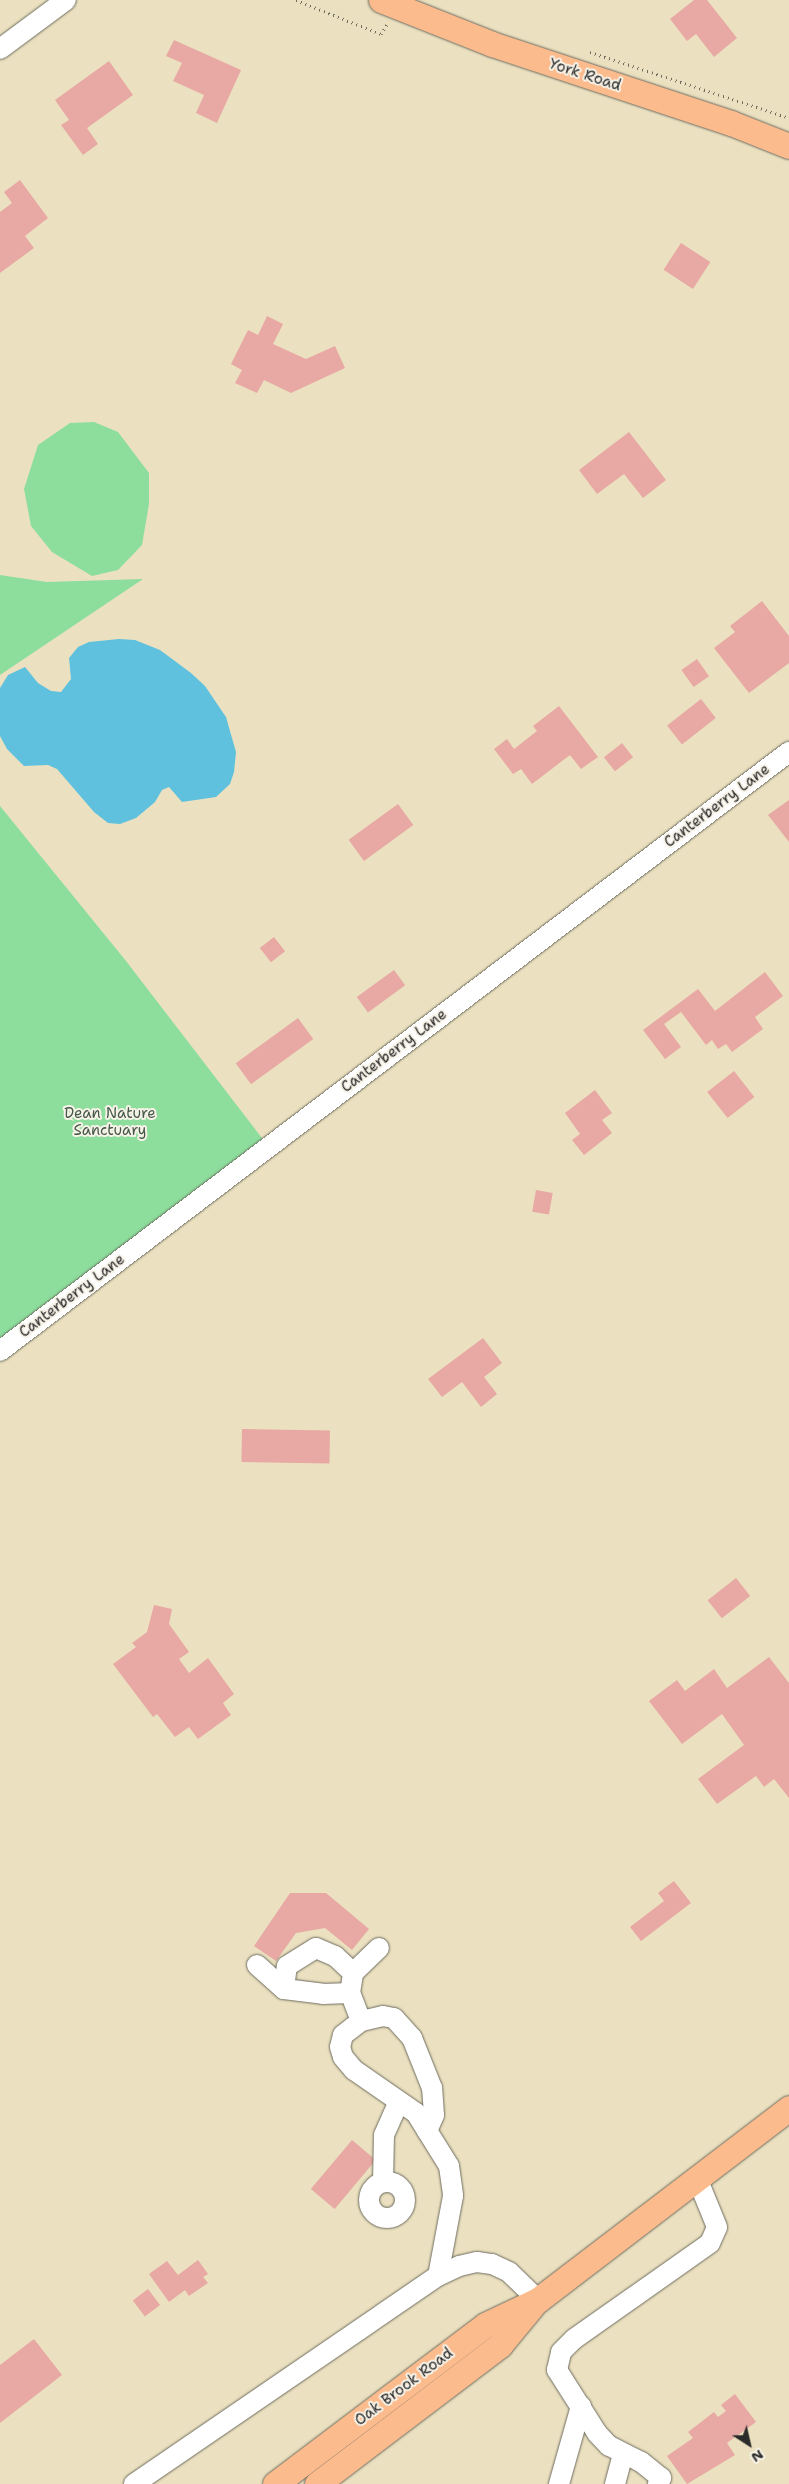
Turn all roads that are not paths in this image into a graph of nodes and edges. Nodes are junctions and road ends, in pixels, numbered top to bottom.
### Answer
1 (66, 0) edge
2 (381, 0) edge
3 (0, 49) edge
4 (789, 146) edge
5 (789, 752) edge
6 (0, 1351) edge
7 (379, 1948) dead end
8 (257, 1965) dead end
9 (353, 1973) junction
10 (284, 1989) junction
11 (350, 1993) junction
12 (361, 2021) junction
13 (398, 2104) junction
14 (789, 2108) edge
15 (427, 2131) junction
16 (697, 2178) junction
17 (384, 2182) dead end
18 (438, 2276) junction
19 (538, 2300) junction
20 (582, 2406) junction
21 (623, 2454) junction
22 (660, 2481) edge
23 (134, 2484) edge
24 (275, 2484) edge
25 (317, 2484) edge
26 (559, 2484) edge
27 (615, 2484) edge

1 - 3 street
2 - 4 main road, York Road
5 - 6 street, Canterberry Lane
7 - 9 street
8 - 10 street
9 - 10 street
9 - 11 street
10 - 11 street
11 - 12 street
12 - 13 street
12 - 15 street
13 - 15 street
13 - 17 street
14 - 16 main road, Oak Brook Road
15 - 18 street
16 - 19 main road, Oak Brook Road
16 - 20 street
18 - 19 street
18 - 23 street
19 - 24 main road, Oak Brook Road
19 - 25 main road, Oak Brook Road
20 - 21 street
20 - 26 street
21 - 22 street
21 - 27 street

